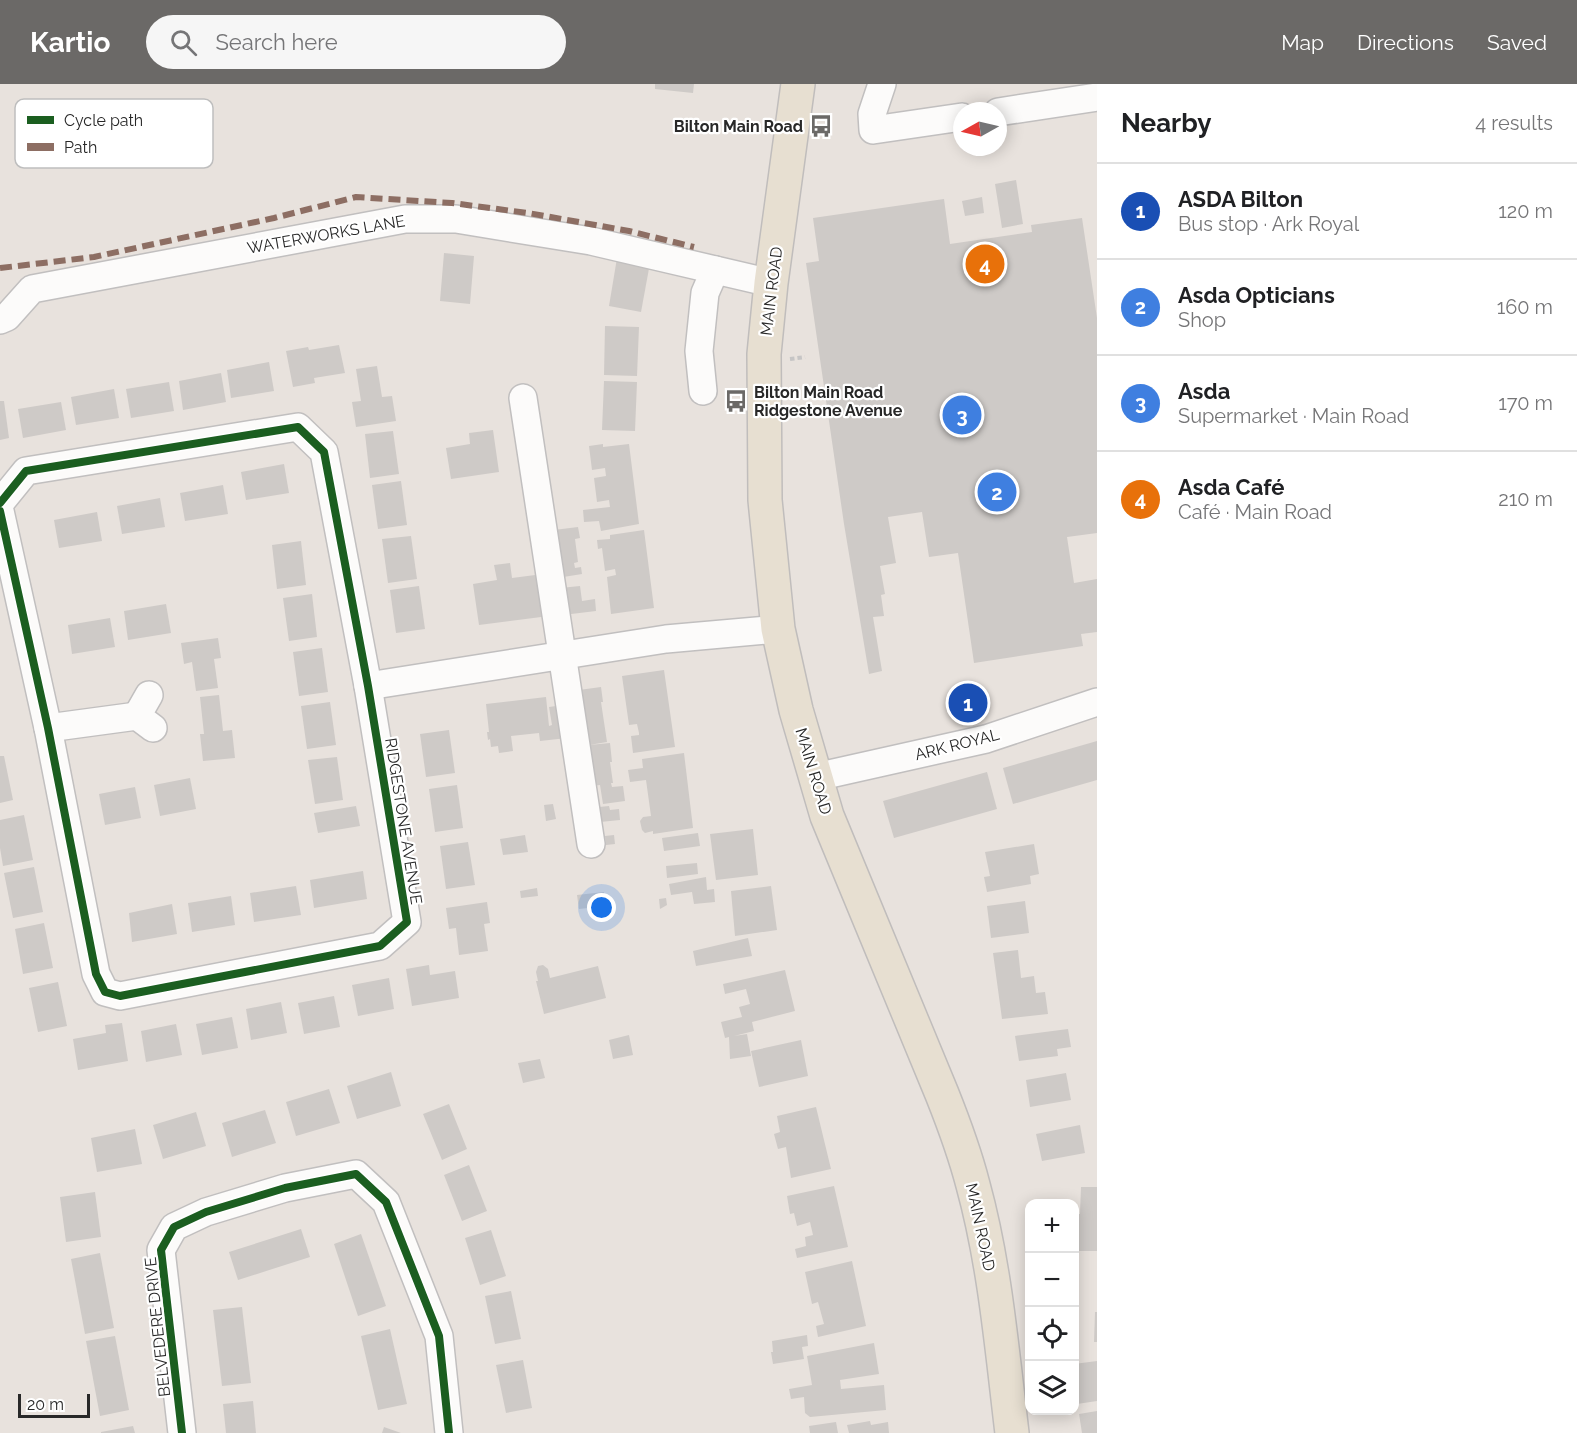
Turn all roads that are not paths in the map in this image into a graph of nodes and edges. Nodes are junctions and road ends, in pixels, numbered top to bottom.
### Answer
1 (798, 84) edge
2 (882, 84) edge
3 (1043, 95) edge
4 (1097, 97) edge
5 (1007, 109) edge
6 (953, 118) edge
7 (715, 270) junction
8 (771, 283) junction
9 (0, 320) edge
10 (703, 391) dead end
11 (523, 398) dead end
12 (0, 502) edge
13 (0, 511) edge
14 (778, 628) junction
15 (563, 655) junction
16 (368, 686) junction
17 (1097, 702) edge
18 (146, 713) dead end
19 (48, 728) junction
20 (816, 777) junction
21 (591, 844) dead end
22 (182, 1433) edge
23 (449, 1433) edge
24 (1012, 1433) edge

1 - 8 main road, MAIN ROAD
2 - 6 street
3 - 4 street
3 - 5 street
7 - 8 street, WATERWORKS LANE
7 - 9 street, WATERWORKS LANE
7 - 10 street
8 - 14 main road, MAIN ROAD
11 - 15 street
12 - 16 street, RIDGESTONE AVENUE
13 - 19 street, RIDGESTONE AVENUE
14 - 15 street
14 - 20 main road, MAIN ROAD
15 - 16 street
15 - 21 street
16 - 19 street, RIDGESTONE AVENUE
17 - 20 street, ARK ROYAL
18 - 19 street
20 - 24 main road, MAIN ROAD
22 - 23 street, BELVEDERE DRIVE

